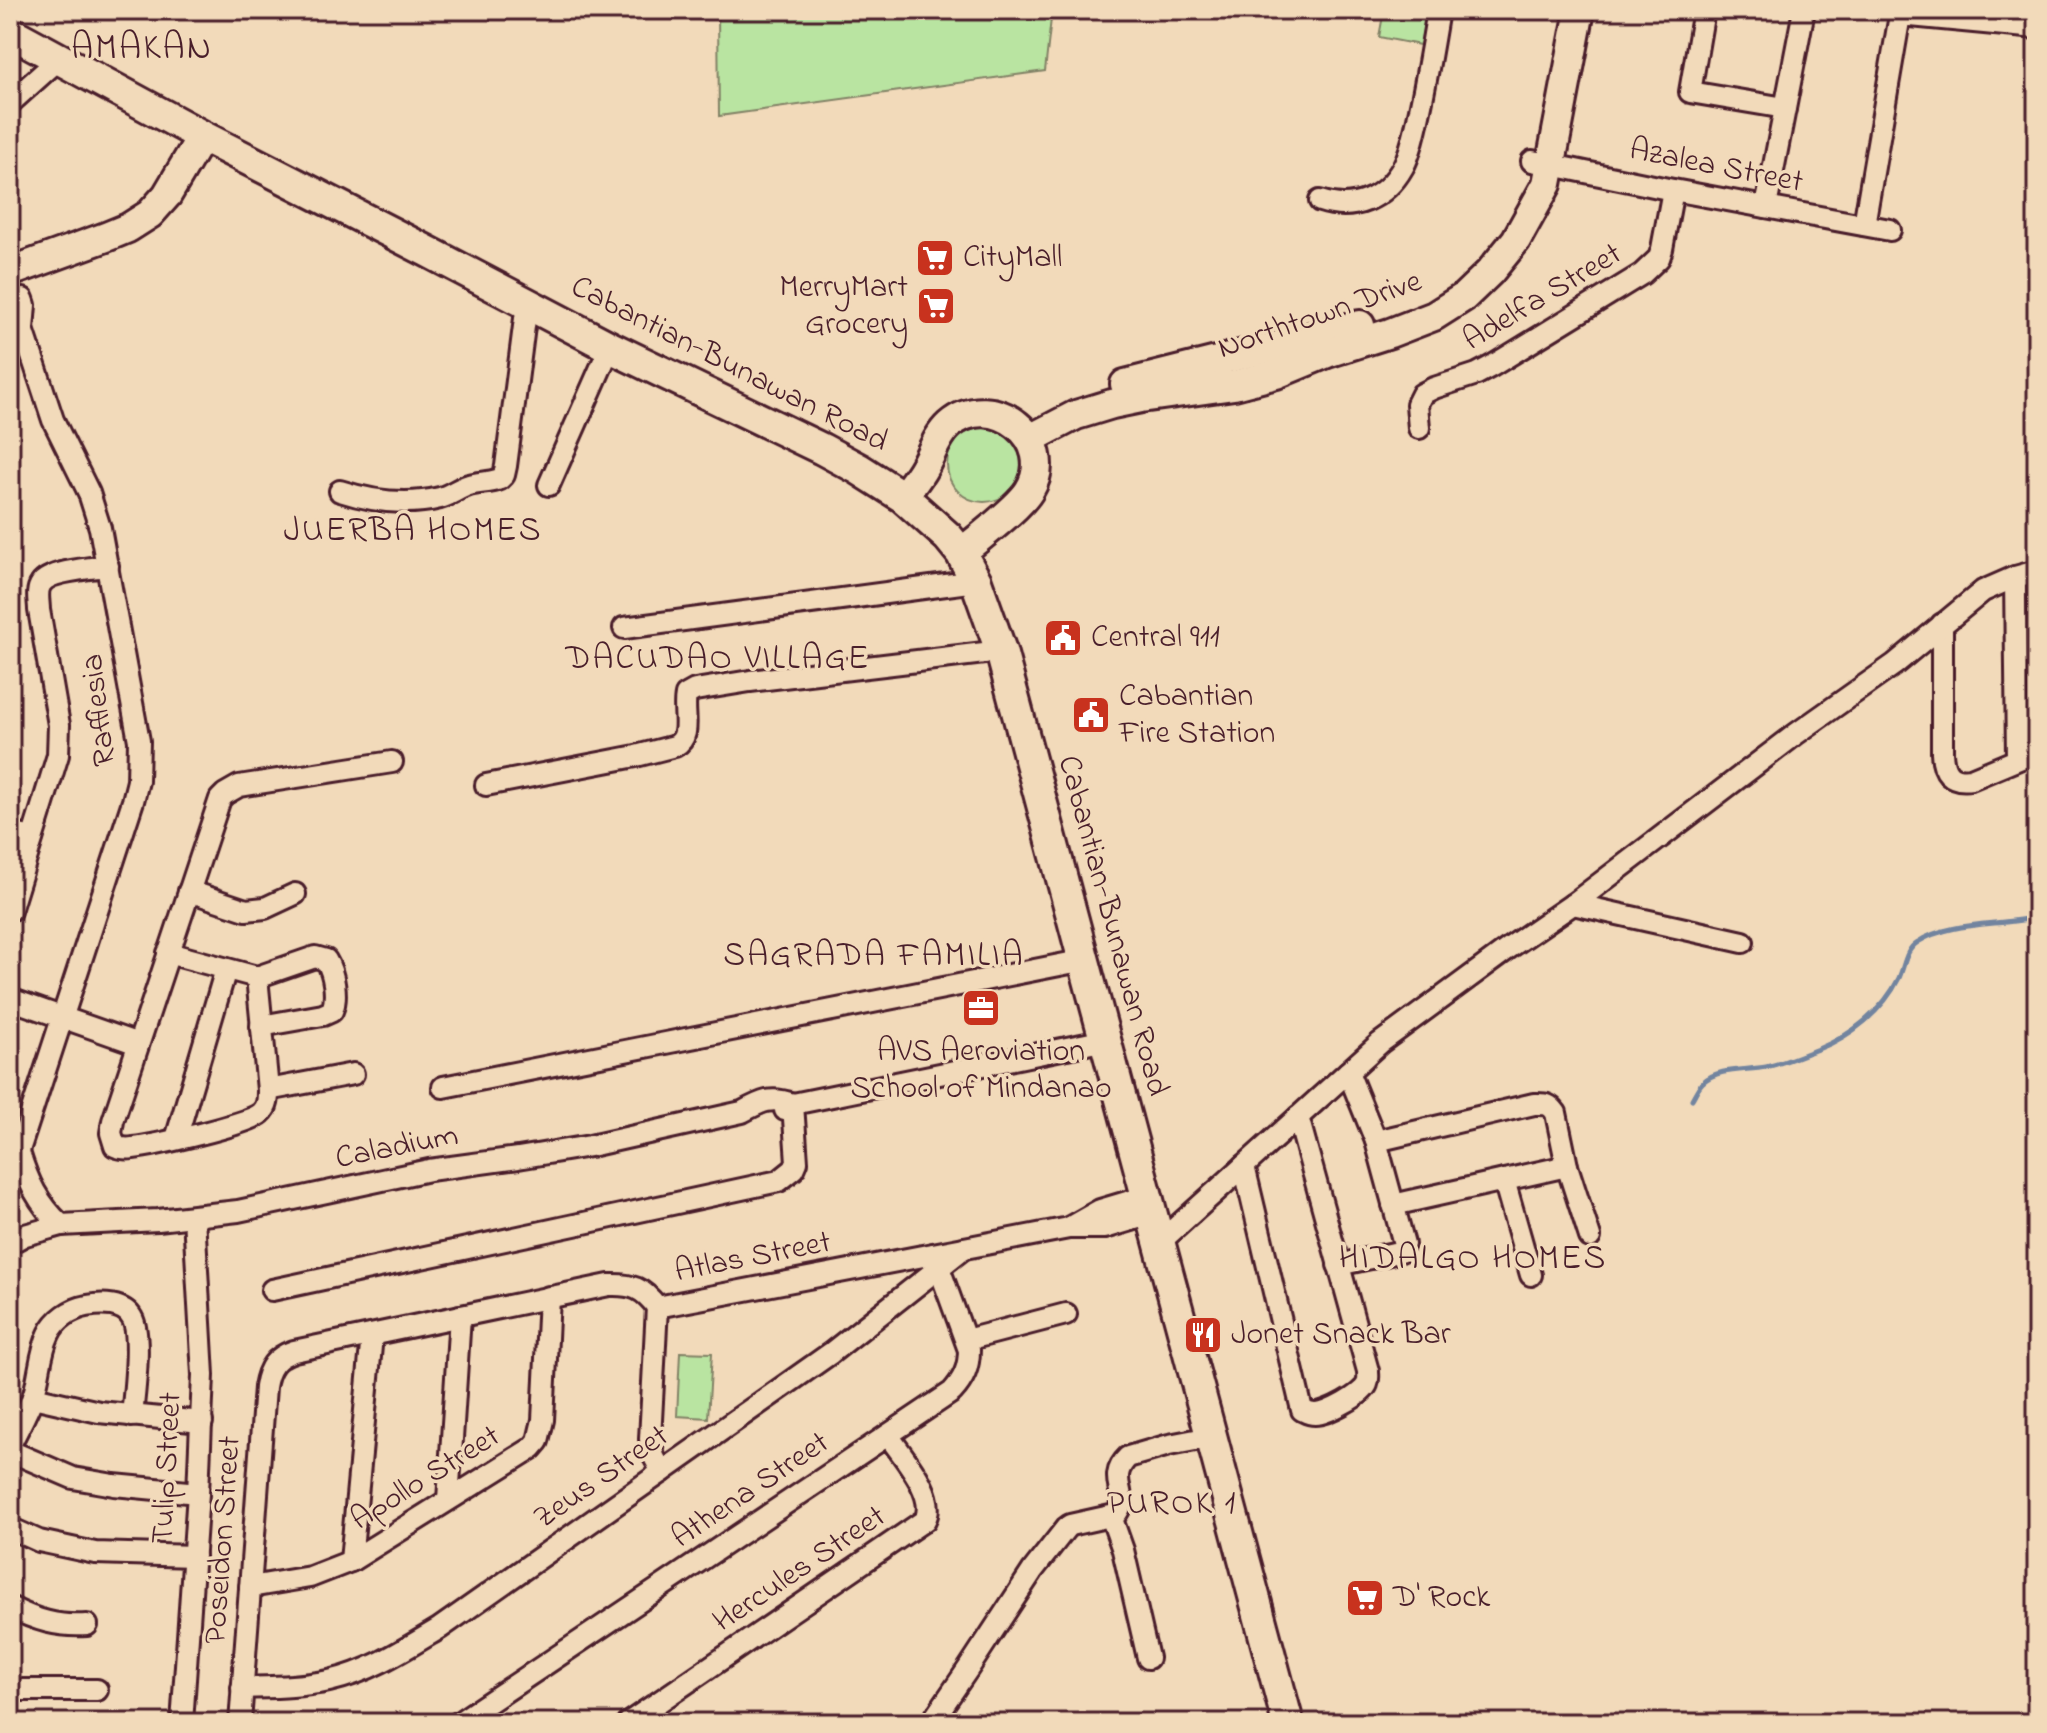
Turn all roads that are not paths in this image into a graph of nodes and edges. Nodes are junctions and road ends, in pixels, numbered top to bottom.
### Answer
1 (1438, 10) edge
2 (1561, 10) edge
3 (1580, 10) edge
4 (1704, 10) edge
5 (1804, 10) edge
6 (2037, 28) edge
7 (10, 32) edge
8 (60, 58) junction
9 (10, 103) edge
10 (1785, 108) junction
11 (202, 136) junction
12 (1541, 163) junction
13 (1673, 190) junction
14 (1320, 201) dead end
15 (1766, 207) junction
16 (1864, 225) junction
17 (1890, 230) dead end
18 (15, 289) edge
19 (527, 303) junction
20 (610, 347) junction
21 (1419, 428) dead end
22 (1024, 432) junction
23 (549, 485) dead end
24 (340, 491) dead end
25 (903, 497) junction
26 (961, 553) junction
27 (108, 566) junction
28 (2037, 571) edge
29 (2015, 577) junction
30 (976, 581) junction
31 (1942, 624) junction
32 (624, 628) dead end
33 (1001, 651) junction
34 (2037, 748) edge
35 (2017, 759) junction
36 (392, 762) dead end
37 (486, 785) dead end
38 (10, 833) edge
39 (32, 838) junction
40 (189, 891) junction
41 (295, 894) dead end
42 (1573, 904) junction
43 (10, 911) edge
44 (1743, 942) dead end
45 (168, 953) junction
46 (1085, 960) junction
47 (226, 969) junction
48 (257, 977) junction
49 (10, 999) edge
50 (62, 1017) junction
51 (261, 1026) junction
52 (1106, 1040) junction
53 (138, 1044) junction
54 (1348, 1072) junction
55 (353, 1074) dead end
56 (443, 1087) dead end
57 (268, 1090) junction
58 (793, 1104) junction
59 (1298, 1117) junction
60 (176, 1139) junction
61 (1376, 1141) junction
62 (19, 1152) junction
63 (1244, 1166) junction
64 (1567, 1166) junction
65 (10, 1178) edge
66 (1504, 1180) junction
67 (1393, 1205) junction
68 (194, 1217) junction
69 (1153, 1217) junction
70 (61, 1225) junction
71 (1590, 1237) dead end
72 (10, 1243) edge
73 (936, 1261) junction
74 (1338, 1265) junction
75 (1531, 1275) dead end
76 (272, 1290) dead end
77 (549, 1297) junction
78 (657, 1307) junction
79 (1066, 1314) dead end
80 (460, 1316) junction
81 (372, 1335) junction
82 (966, 1340) junction
83 (273, 1363) joint
84 (33, 1397) junction
85 (132, 1416) junction
86 (202, 1422) junction
87 (888, 1435) junction
88 (1211, 1437) junction
89 (10, 1445) edge
90 (10, 1451) edge
91 (662, 1472) junction
92 (198, 1493) junction
93 (448, 1500) junction
94 (1112, 1519) dead end
95 (10, 1528) edge
96 (194, 1556) junction
97 (351, 1561) junction
98 (250, 1587) junction
99 (10, 1607) edge
100 (87, 1625) dead end
101 (1148, 1658) dead end
102 (242, 1688) junction
103 (10, 1690) edge
104 (97, 1690) dead end
105 (182, 1723) edge
106 (240, 1723) edge
107 (458, 1723) edge
108 (628, 1723) edge
109 (931, 1723) edge
110 (1288, 1723) edge

1 - 14 street
2 - 12 street, Northtown Drive
3 - 12 street, Northtown Drive
4 - 10 street
5 - 10 street
6 - 16 street
7 - 8 main road, Cabantian-Bunawan Road
8 - 9 street
8 - 11 main road, Cabantian-Bunawan Road
10 - 15 street
11 - 18 street
11 - 19 main road, Cabantian-Bunawan Road
12 - 13 street, Azalea Street
12 - 22 street, Northtown Drive
13 - 15 street, Azalea Street
13 - 21 street, Adelfa Street
15 - 16 street, Azalea Street
16 - 17 street, Azalea Street
18 - 27 street, Rafflesia
19 - 20 main road, Cabantian-Bunawan Road
19 - 24 street
20 - 23 street
20 - 25 main road, Cabantian-Bunawan Road
22 - 25 street
22 - 26 street
25 - 26 main road, Cabantian-Bunawan Road
26 - 30 main road, Cabantian-Bunawan Road
27 - 39 street
27 - 50 street, Rafflesia
28 - 29 street
29 - 31 street
29 - 35 street
30 - 32 street
30 - 33 main road, Cabantian-Bunawan Road
31 - 35 street
31 - 42 street
33 - 37 street
33 - 46 main road, Cabantian-Bunawan Road
34 - 35 street
36 - 40 street
38 - 39 street
39 - 43 street
40 - 41 street
40 - 45 street
42 - 44 street
42 - 54 street
45 - 47 street
45 - 53 street
46 - 52 main road, Cabantian-Bunawan Road
46 - 56 street
47 - 48 street
47 - 60 street
48 - 51 street
48 - 51 street
49 - 50 street
50 - 53 street
50 - 62 street, Rafflesia
51 - 57 street
52 - 58 street, Caladium
52 - 69 main road, Cabantian-Bunawan Road
53 - 60 street
54 - 59 street
54 - 61 street
55 - 57 street
57 - 60 street
58 - 68 street, Caladium
58 - 76 street
59 - 63 street
59 - 74 street
61 - 64 street
61 - 67 street
62 - 65 street, Rafflesia
62 - 70 street
63 - 69 street
63 - 74 street
64 - 66 street
64 - 71 street
66 - 67 street
66 - 75 street
67 - 74 street
68 - 70 street, Caladium
68 - 86 street, Tulip Street
69 - 73 street, Zeus Street
69 - 88 main road, Cabantian-Bunawan Road
70 - 72 street, Caladium
73 - 78 street, Atlas Street
73 - 82 street, Athena Street
73 - 91 street, Zeus Street
77 - 78 street, Atlas Street
77 - 80 street, Atlas Street
77 - 93 street, Apollo Street
78 - 91 street
79 - 82 street
80 - 81 street, Atlas Street
80 - 93 street
81 - 83 street, Atlas Street
81 - 97 street
82 - 87 street, Athena Street
83 - 98 street, Poseidon Street
84 - 85 street
84 - 85 street
84 - 89 street
85 - 86 street
86 - 92 street, Tulip Street
87 - 107 street, Athena Street
87 - 108 street, Hercules Street
88 - 109 street
88 - 110 main road, Cabantian-Bunawan Road
90 - 92 street
91 - 102 street, Zeus Street
92 - 96 street, Tulip Street
93 - 97 street, Apollo Street
94 - 101 street
95 - 96 street
96 - 105 street, Tulip Street
97 - 98 street, Apollo Street
98 - 102 street, Poseidon Street
99 - 100 street
102 - 106 street, Poseidon Street
103 - 104 street

